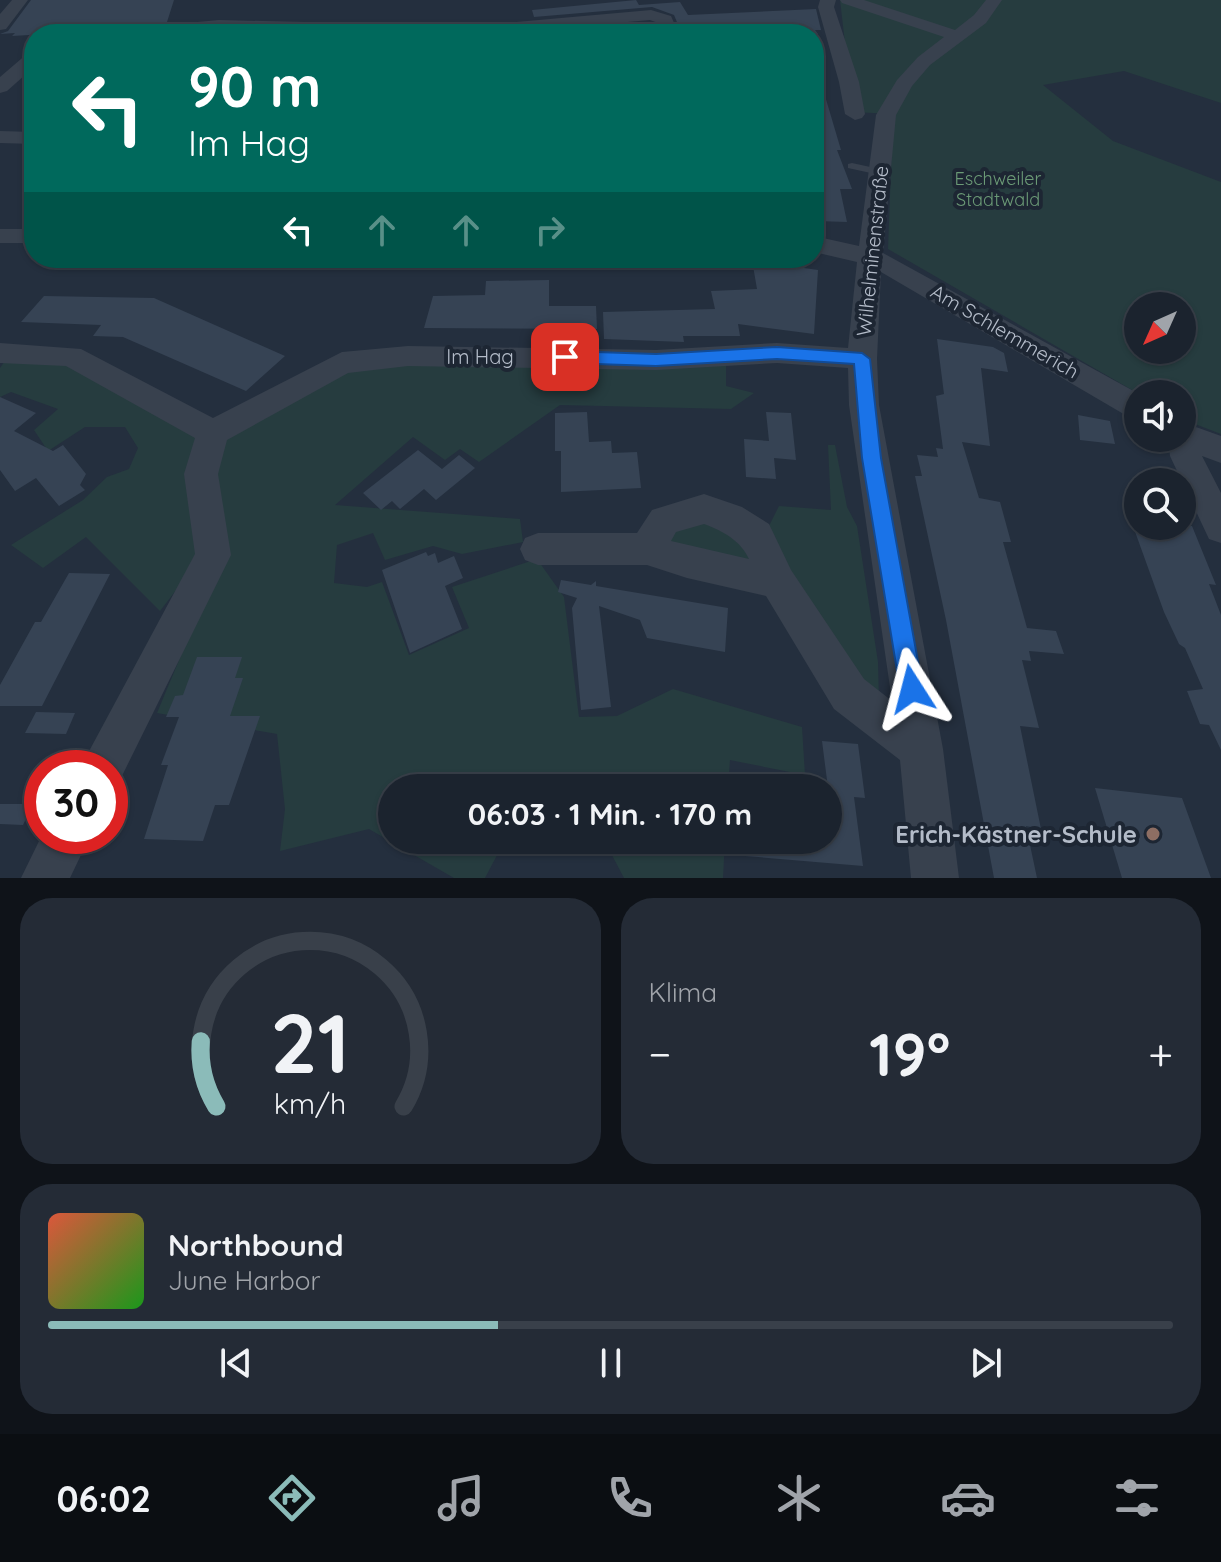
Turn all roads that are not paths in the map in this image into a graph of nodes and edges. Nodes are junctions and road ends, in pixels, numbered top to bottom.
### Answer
1 (20, 0) edge
2 (828, 0) edge
3 (848, 0) edge
4 (994, 0) edge
5 (549, 24) edge
6 (666, 24) edge
7 (0, 25) edge
8 (957, 36) junction
9 (24, 49) edge
10 (11, 52) dead end
11 (24, 66) edge
12 (0, 87) edge
13 (855, 114) dead end
14 (0, 137) edge
15 (24, 138) edge
16 (852, 166) dead end
17 (880, 172) junction
18 (0, 236) edge
19 (24, 236) edge
20 (824, 246) edge
21 (871, 257) junction
22 (0, 353) edge
23 (862, 359) junction
24 (1124, 400) edge
25 (213, 433) junction
26 (1196, 440) edge
27 (1221, 450) edge
28 (1186, 452) edge
29 (1221, 528) edge
30 (538, 549) dead end
31 (647, 549) junction
32 (778, 582) junction
33 (921, 749) junction
34 (111, 750) edge
35 (58, 854) edge
36 (45, 878) edge
37 (935, 878) edge

1 - 7 street
2 - 13 street
3 - 8 street
4 - 8 street, Wilhelminenstraße
5 - 6 street
8 - 17 street, Wilhelminenstraße
9 - 10 street
11 - 12 street
14 - 15 street
16 - 17 lane
17 - 21 street, Wilhelminenstraße
18 - 19 street
20 - 21 street, Am Schlemmerich
21 - 23 street, Wilhelminenstraße
21 - 24 street, Am Schlemmerich
22 - 25 street
23 - 25 street, Im Hag
23 - 33 street, Wilhelminenstraße
25 - 34 street
26 - 27 street
28 - 29 street
30 - 31 street
31 - 32 street
31 - 32 street
32 - 33 street
33 - 37 street, Wilhelminenstraße
35 - 36 street

